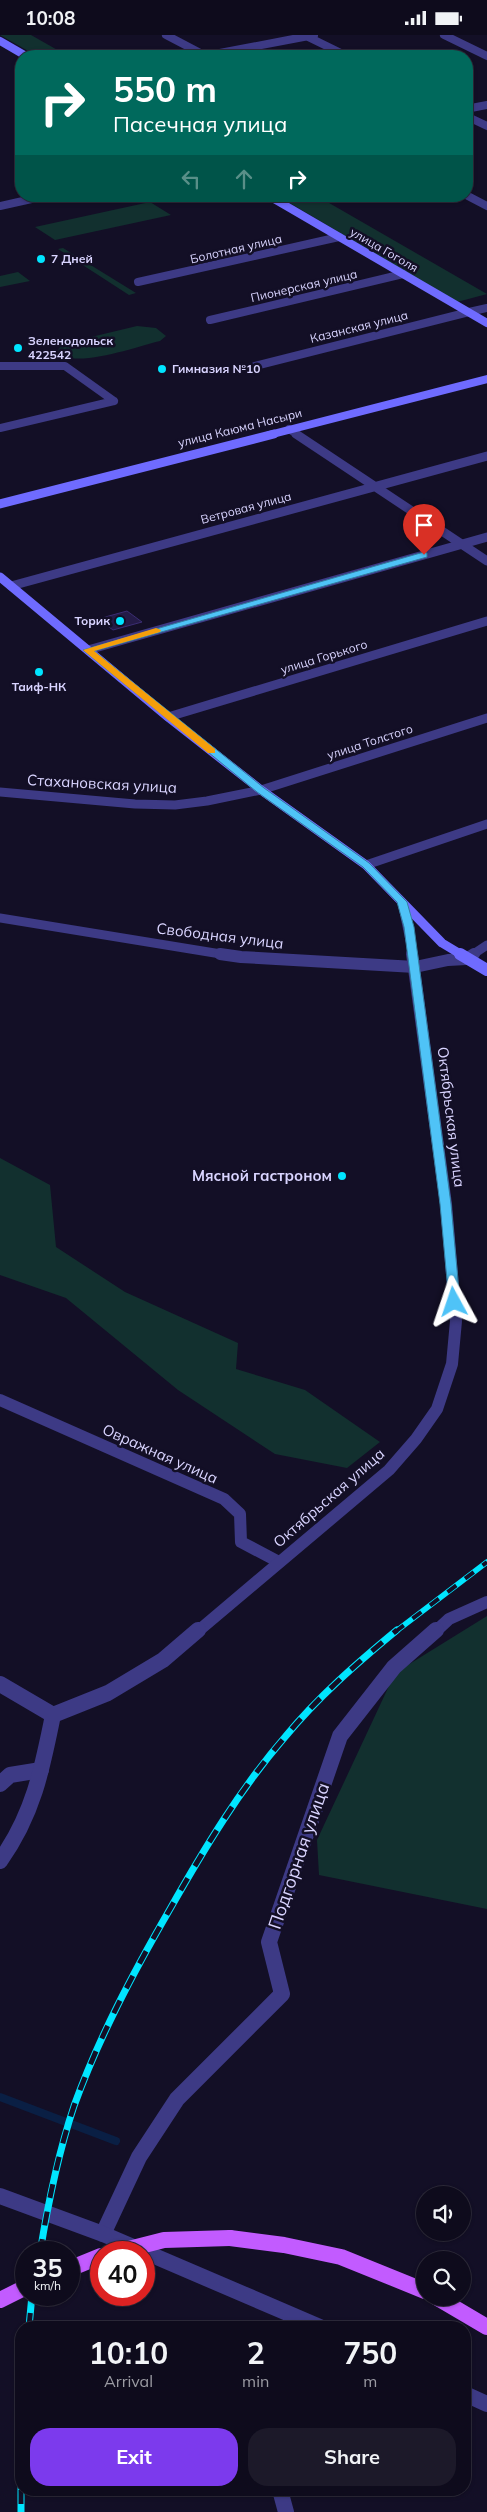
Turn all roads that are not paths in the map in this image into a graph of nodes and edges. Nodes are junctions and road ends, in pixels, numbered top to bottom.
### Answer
1 (166, 35) edge
2 (309, 35) edge
3 (444, 35) edge
4 (0, 41) edge
5 (16, 50) edge
6 (194, 50) edge
7 (235, 50) edge
8 (336, 50) edge
9 (487, 56) edge
10 (487, 105) edge
11 (473, 108) edge
12 (473, 119) edge
13 (487, 126) edge
14 (473, 199) edge
15 (18, 202) edge
16 (279, 202) edge
17 (0, 206) edge
18 (487, 206) edge
19 (339, 237) junction
20 (404, 274) junction
21 (138, 282) dead end
22 (487, 308) edge
23 (470, 312) junction
24 (210, 320) dead end
25 (487, 323) edge
26 (0, 366) edge
27 (255, 366) dead end
28 (487, 379) edge
29 (0, 428) edge
30 (289, 429) junction
31 (487, 456) edge
32 (373, 486) junction
33 (0, 504) edge
34 (487, 537) edge
35 (462, 544) junction
36 (487, 561) edge
37 (0, 577) edge
38 (12, 586) junction
39 (487, 621) edge
40 (88, 650) junction
41 (168, 717) junction
42 (487, 718) edge
43 (261, 790) junction
44 (0, 793) edge
45 (487, 824) edge
46 (366, 865) junction
47 (402, 902) junction
48 (0, 918) edge
49 (487, 945) edge
50 (466, 959) junction
51 (414, 967) junction
52 (487, 970) edge
53 (0, 1400) edge
54 (279, 1562) junction
55 (487, 1602) edge
56 (0, 1684) edge
57 (53, 1715) junction
58 (41, 1770) junction
59 (0, 1784) edge
60 (0, 1861) edge
61 (0, 2196) edge
62 (103, 2234) junction
63 (155, 2242) edge
64 (416, 2287) edge
65 (15, 2292) edge
66 (0, 2300) edge
67 (451, 2306) edge
68 (301, 2321) edge
69 (487, 2327) edge
70 (471, 2397) edge
71 (487, 2404) edge
72 (282, 2496) edge
73 (286, 2512) edge

1 - 6 street
2 - 7 street
2 - 8 street
3 - 9 street
4 - 5 main road
10 - 11 street
12 - 13 street
14 - 18 street
15 - 17 street
16 - 19 main road, улица Гоголя
19 - 20 main road, улица Гоголя
19 - 21 street, Болотная улица
20 - 23 main road, улица Гоголя
20 - 24 street, Пионерская улица
22 - 23 street, Казанская улица
23 - 25 main road, улица Гоголя
23 - 27 street, Казанская улица
26 - 29 street
28 - 30 main road, улица Каюма Насыри
30 - 32 street
30 - 33 main road, улица Каюма Насыри
31 - 32 street, Ветровая улица
32 - 35 street
32 - 38 street, Ветровая улица
34 - 35 street
35 - 36 street
35 - 40 street
37 - 38 main road, Октябрьская улица
38 - 40 main road, Октябрьская улица
39 - 41 street, улица Горького
40 - 41 main road, Октябрьская улица
41 - 43 main road, Октябрьская улица
42 - 43 street, улица Толстого
43 - 44 street, Стахановская улица
43 - 46 main road, Октябрьская улица
45 - 46 street
46 - 47 main road, Октябрьская улица
47 - 50 main road, Октябрьская улица
47 - 51 street, Октябрьская улица
48 - 51 street, Свободная улица
49 - 50 street
50 - 51 street, Свободная улица
50 - 52 main road, Октябрьская улица
51 - 54 street, Октябрьская улица
53 - 54 street, Овражная улица
54 - 57 street, Октябрьская улица
55 - 62 street, Подгорная улица
56 - 57 street
57 - 58 street
58 - 59 street
58 - 60 street
61 - 62 street
62 - 68 street
63 - 64 main road, bridge
65 - 66 main road
67 - 69 main road
70 - 71 street
72 - 73 street

